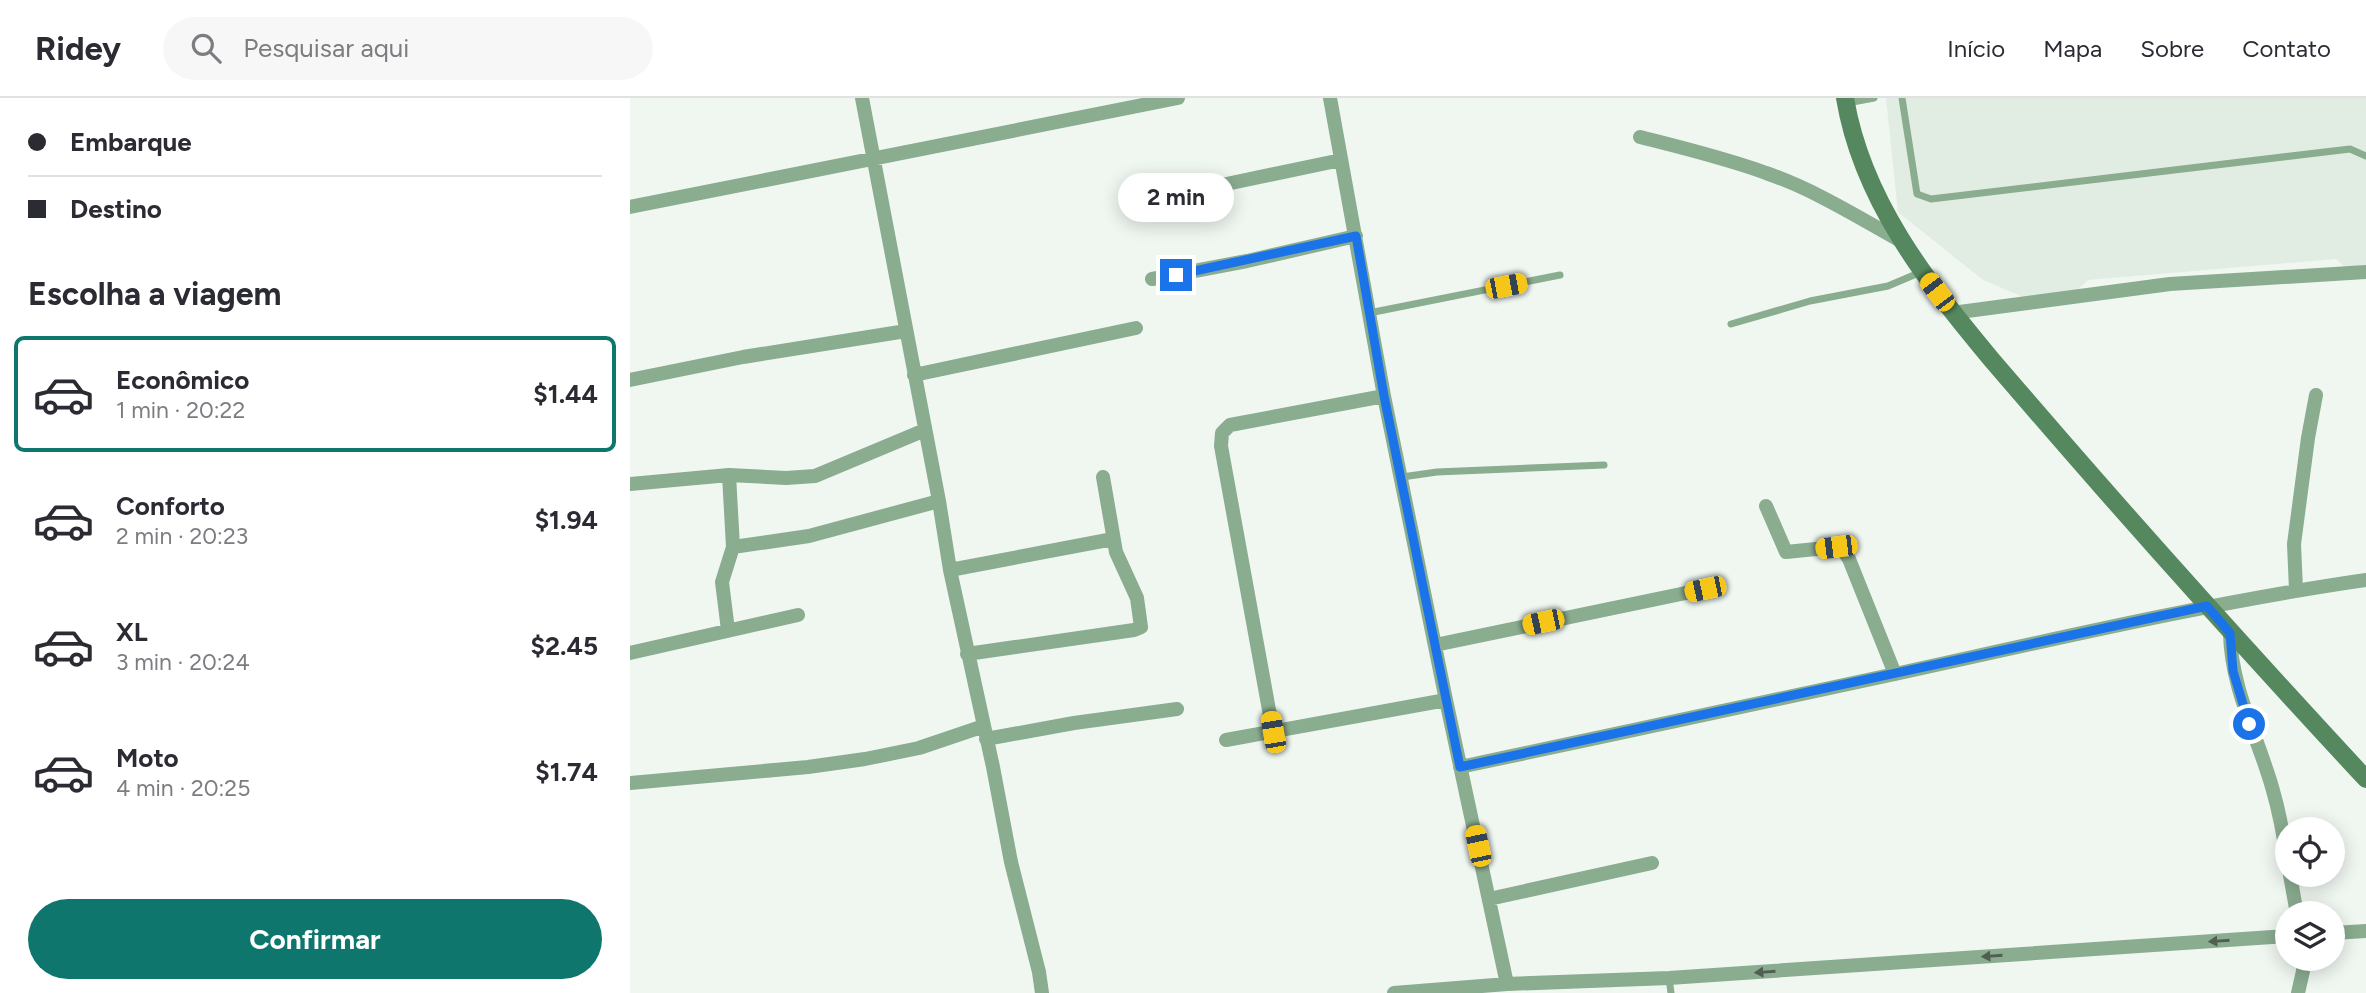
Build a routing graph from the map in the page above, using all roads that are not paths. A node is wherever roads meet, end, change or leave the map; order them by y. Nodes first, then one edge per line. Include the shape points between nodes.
1 (862, 98) edge
2 (1178, 98) edge
3 (1329, 98) edge
4 (1874, 98) edge
5 (1902, 98) edge
6 (1153, 100) edge
7 (1846, 100) edge
8 (1640, 138) dead end
9 (2366, 156) edge
10 (873, 160) junction
11 (1341, 160) junction
12 (1160, 201) dead end
13 (630, 206) edge
14 (1356, 236) junction
15 (1901, 241) junction
16 (1921, 271) junction
17 (2366, 272) edge
18 (1560, 275) dead end
19 (1152, 279) dead end
20 (1369, 313) junction
21 (1952, 313) junction
22 (1731, 324) dead end
23 (1136, 328) dead end
24 (906, 331) junction
25 (915, 375) junction
26 (630, 380) edge
27 (2316, 395) dead end
28 (1384, 396) junction
29 (925, 430) junction
30 (1604, 465) dead end
31 (729, 475) junction
32 (1103, 477) dead end
33 (1402, 477) junction
34 (630, 484) edge
35 (939, 501) junction
36 (1766, 506) dead end
37 (1113, 539) junction
38 (733, 547) junction
39 (950, 570) junction
40 (2366, 579) edge
41 (1705, 589) dead end
42 (2295, 590) junction
43 (2207, 606) junction
44 (798, 615) dead end
45 (728, 631) junction
46 (2230, 633) junction
47 (1436, 645) junction
48 (630, 653) edge
49 (967, 654) junction
50 (1895, 674) junction
51 (1446, 700) junction
52 (1177, 709) dead end
53 (985, 732) junction
54 (1273, 732) junction
55 (1226, 740) dead end
56 (1460, 767) junction
57 (2366, 779) edge
58 (630, 783) edge
59 (2278, 817) edge
60 (1652, 863) dead end
61 (1489, 899) junction
62 (2366, 931) edge
63 (2345, 932) edge
64 (2275, 937) edge
65 (2303, 971) edge
66 (1507, 984) junction
67 (1670, 986) edge
68 (1042, 993) edge
69 (1394, 993) edge
70 (2299, 993) edge

1 - 10 street
2 - 6 street
3 - 11 street
4 - 7 lane
5 - 9 lane via 1917,194 1931,199 2350,149
6 - 10 street
7 - 15 street via 1869,180
8 - 15 street via 1768,173
10 - 13 street
10 - 24 street
11 - 12 street
11 - 14 street
14 - 19 street
14 - 20 street
15 - 16 street
16 - 21 street
16 - 22 lane via 1888,286 1811,301
17 - 21 street via 2171,284
18 - 20 lane
20 - 28 street
21 - 43 street
23 - 25 street
24 - 25 street
24 - 26 street
25 - 29 street
27 - 42 street via 2294,544
28 - 33 street
28 - 54 street via 1230,425 1222,433
29 - 31 street via 815,476
29 - 35 street
30 - 33 lane
31 - 34 street
31 - 38 street
32 - 37 street
33 - 47 street
35 - 38 street via 809,536
35 - 39 street
36 - 50 street via 1786,552 1843,550
37 - 39 street
37 - 49 street via 1137,598 1141,627
38 - 45 street via 722,582
39 - 49 street
40 - 42 street
41 - 47 street
42 - 43 street
43 - 46 street
43 - 50 street
44 - 45 street
45 - 48 street
46 - 57 street
46 - 59 street via 2237,686
47 - 51 street
49 - 53 street
50 - 56 street
51 - 54 street
51 - 56 street
52 - 53 street
53 - 58 street via 865,759
53 - 68 street
54 - 55 street
56 - 61 street
60 - 61 street
61 - 66 street
62 - 63 street
64 -> 67 street
65 - 70 street
66 - 67 street
66 - 69 street

